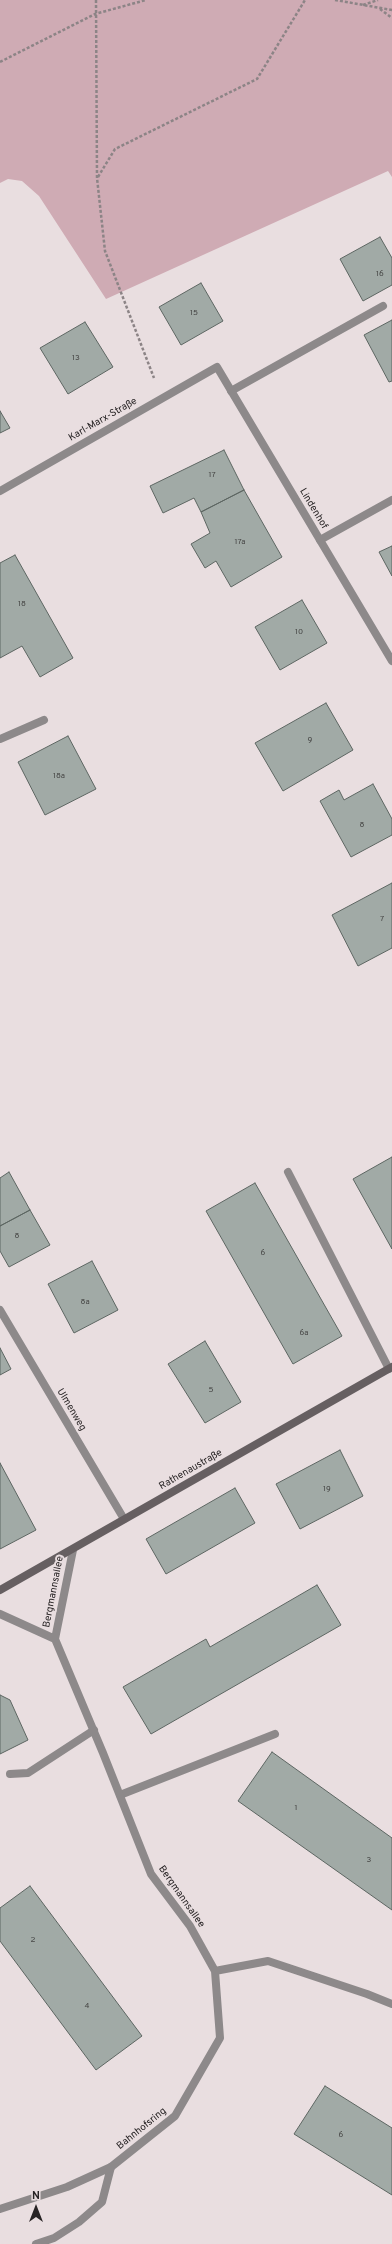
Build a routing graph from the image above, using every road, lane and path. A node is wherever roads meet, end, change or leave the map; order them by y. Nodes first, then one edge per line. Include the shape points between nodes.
1 (96, 0) edge
2 (146, 0) edge
3 (305, 0) edge
4 (335, 0) edge
5 (378, 0) edge
6 (361, 6) junction
7 (380, 8) junction
8 (392, 10) edge
9 (95, 14) junction
10 (392, 18) edge
11 (0, 62) edge
12 (97, 178) junction
13 (383, 306) dead end
14 (217, 367) joint
15 (231, 391) junction
16 (162, 398) junction
17 (0, 491) edge
18 (392, 500) edge
19 (320, 540) junction
20 (392, 662) edge
21 (44, 720) dead end
22 (0, 739) edge
23 (288, 1172) dead end
24 (0, 1310) edge
25 (390, 1368) edge
26 (124, 1519) junction
27 (73, 1550) junction
28 (0, 1590) edge
29 (0, 1614) edge
30 (55, 1638) junction
31 (94, 1730) junction
32 (275, 1734) dead end
33 (10, 1774) dead end
34 (120, 1795) junction
35 (215, 1971) junction
36 (392, 2004) edge
37 (111, 2167) junction
38 (0, 2209) edge
39 (36, 2244) edge

1 - 9 path
2 - 9 path
3 - 12 path via 257,78 115,149
4 - 6 path
5 - 6 path
6 - 7 path
7 - 8 path
7 - 10 path
9 - 11 path
9 - 12 path
12 - 16 path via 105,251
13 - 15 street
14 - 15 street, Lindenhof
14 - 16 street, Karl-Marx-Straße
15 - 19 street, Lindenhof
16 - 17 street, Karl-Marx-Straße
18 - 19 street
19 - 20 street, Lindenhof
21 - 22 street
23 - 25 street
24 - 26 street, Ulmenweg
25 - 26 main road, Rathenaustraße
26 - 27 main road, Rathenaustraße
27 - 28 main road, Rathenaustraße
27 - 30 street, Bergmannsallee
29 - 30 street, Bergmannsallee
30 - 31 street, Bergmannsallee
31 - 33 street via 28,1773
31 - 34 street, Bergmannsallee
32 - 34 street
34 - 35 street, Bergmannsallee via 151,1874 190,1926
35 - 36 street via 268,1961
35 - 37 street, Bahnhofsring via 220,2038 175,2116
37 - 38 street, Bahnhofsring via 67,2187
37 - 39 street via 102,2202 79,2222 54,2238

